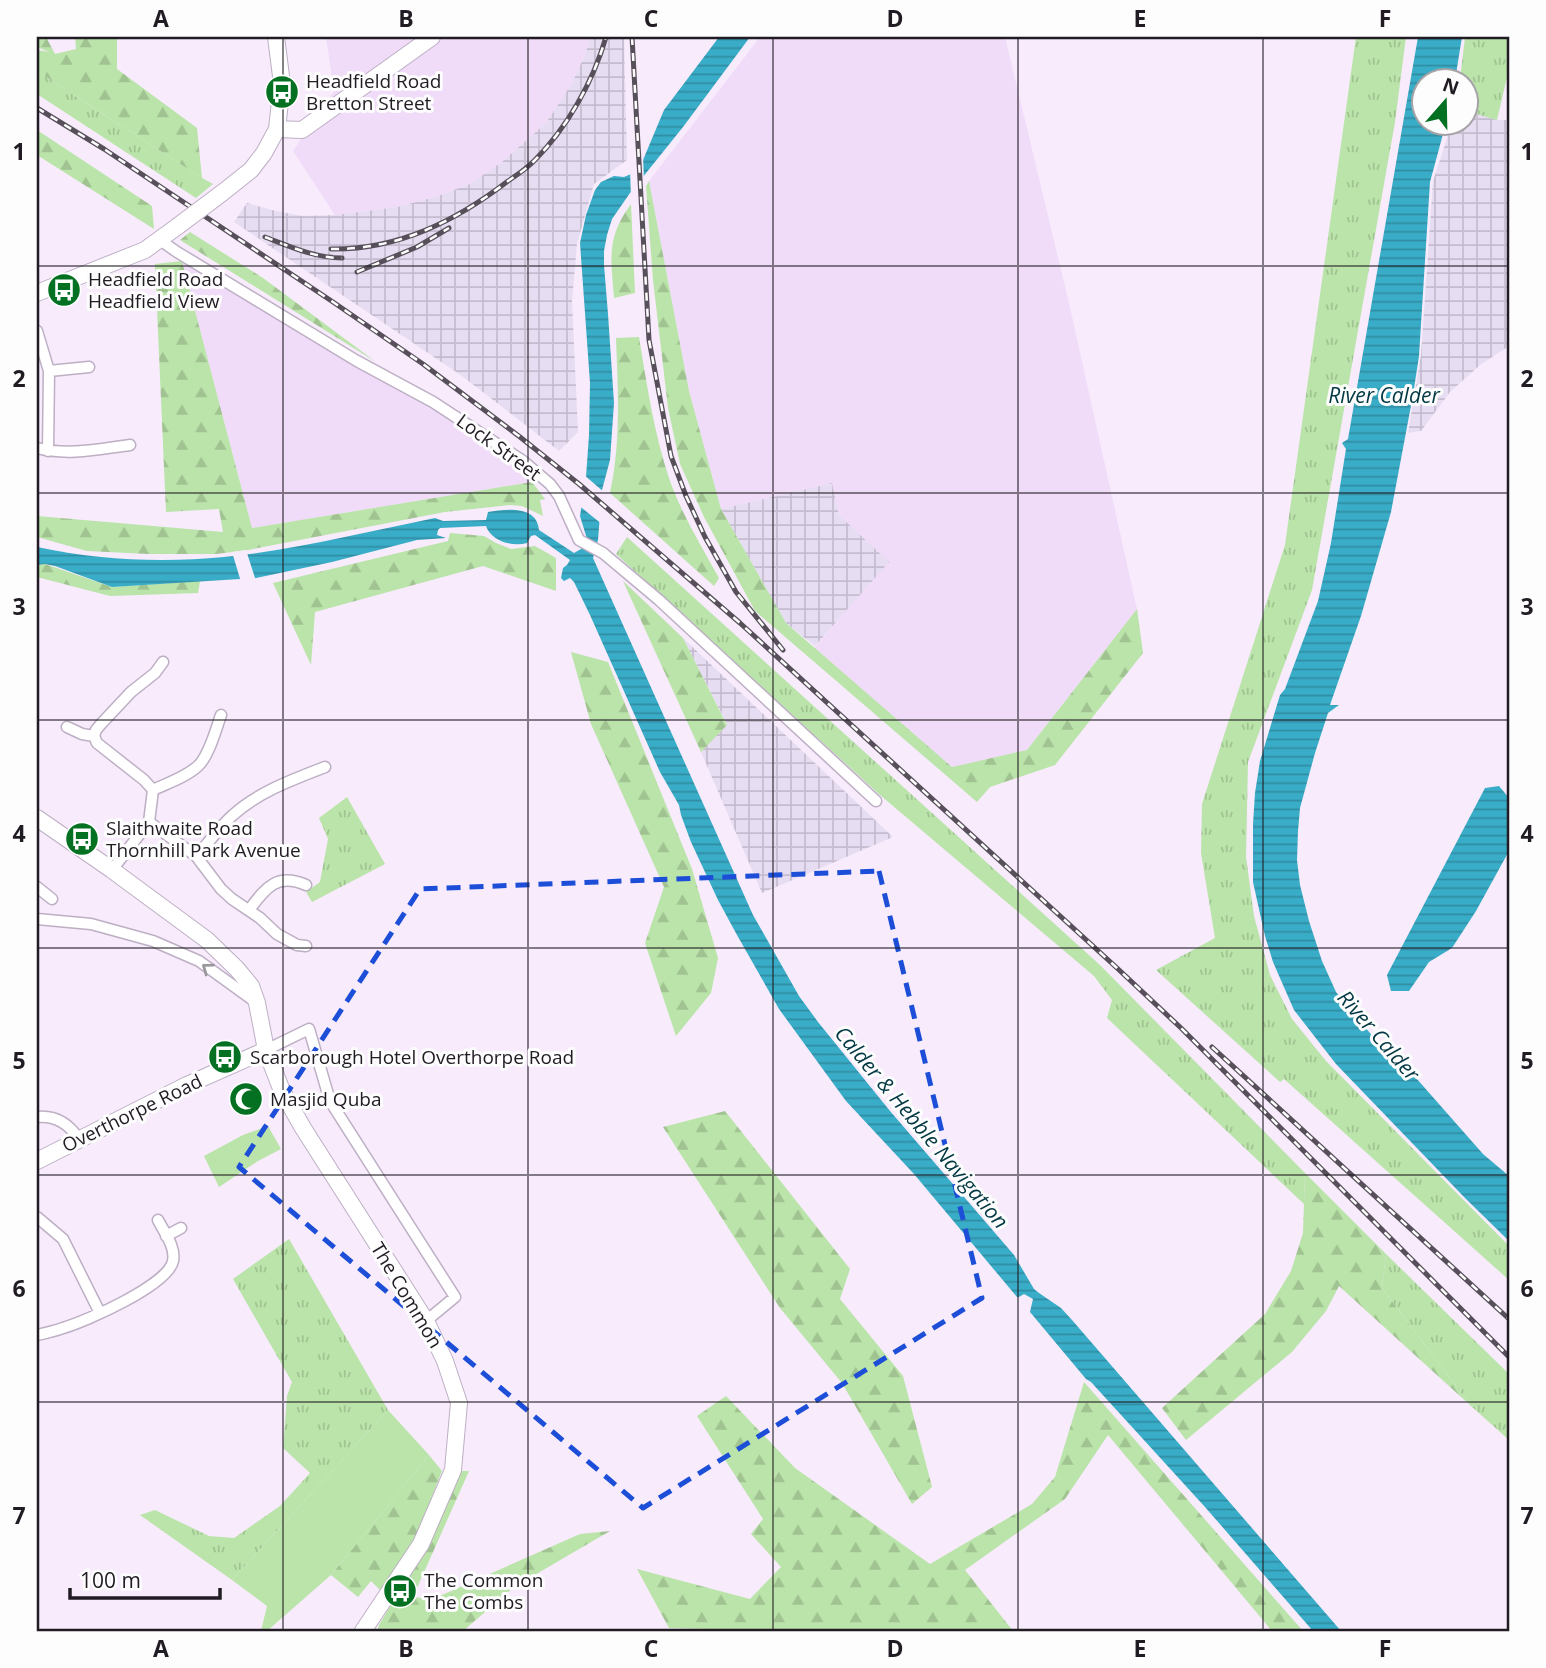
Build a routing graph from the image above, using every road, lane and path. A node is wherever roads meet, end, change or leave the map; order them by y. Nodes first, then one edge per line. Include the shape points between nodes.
1 (276, 37) edge
2 (432, 37) edge
3 (277, 129) junction
4 (160, 240) junction
5 (37, 293) edge
6 (37, 331) edge
7 (89, 367) dead end
8 (49, 371) junction
9 (130, 445) dead end
10 (42, 449) edge
11 (163, 662) dead end
12 (221, 715) dead end
13 (67, 727) dead end
14 (94, 736) junction
15 (325, 767) dead end
16 (153, 790) junction
17 (876, 801) dead end
18 (37, 818) edge
19 (149, 822) junction
20 (196, 856) junction
21 (112, 870) junction
22 (306, 885) dead end
23 (37, 887) edge
24 (52, 899) dead end
25 (249, 910) junction
26 (37, 919) edge
27 (306, 946) dead end
28 (257, 1003) junction
29 (266, 1050) junction
30 (37, 1117) edge
31 (79, 1139) junction
32 (37, 1161) edge
33 (37, 1217) edge
34 (158, 1220) dead end
35 (181, 1228) dead end
36 (166, 1236) junction
37 (100, 1313) junction
38 (426, 1321) junction
39 (37, 1335) edge
40 (363, 1631) edge

1 - 3 main road via 282,84
2 - 3 main road via 302,130
3 - 4 main road, bridge via 251,170
4 - 5 main road
4 - 17 street, Lock Street via 433,402 523,461 559,496 579,540 659,600
6 - 8 street
7 - 8 street
8 - 10 street
9 - 10 street via 81,452
11 - 14 street
12 - 16 street via 201,762
13 - 14 street
14 - 16 street
15 - 20 street via 254,799 234,813
16 - 19 street
18 - 21 main road, The Common
19 - 20 street
19 - 21 street
20 - 25 street via 221,889
21 - 28 main road, The Common via 207,940 251,986
22 - 25 street via 275,883
23 - 24 street
25 - 27 street via 277,934
28 -> 26 street via 199,961 153,941 91,924
28 - 29 main road, The Common
29 - 31 main road, Overthorpe Road
29 - 38 main road, The Common via 303,1128
29 - 38 street via 309,1029 330,1101 454,1297
30 - 31 street via 68,1125
31 - 32 main road, Overthorpe Road
33 - 37 street via 63,1239
34 - 36 street
35 - 36 street
36 - 37 street via 173,1249 170,1269
37 - 39 street
38 - 40 main road, The Common via 458,1403 453,1470 421,1544

